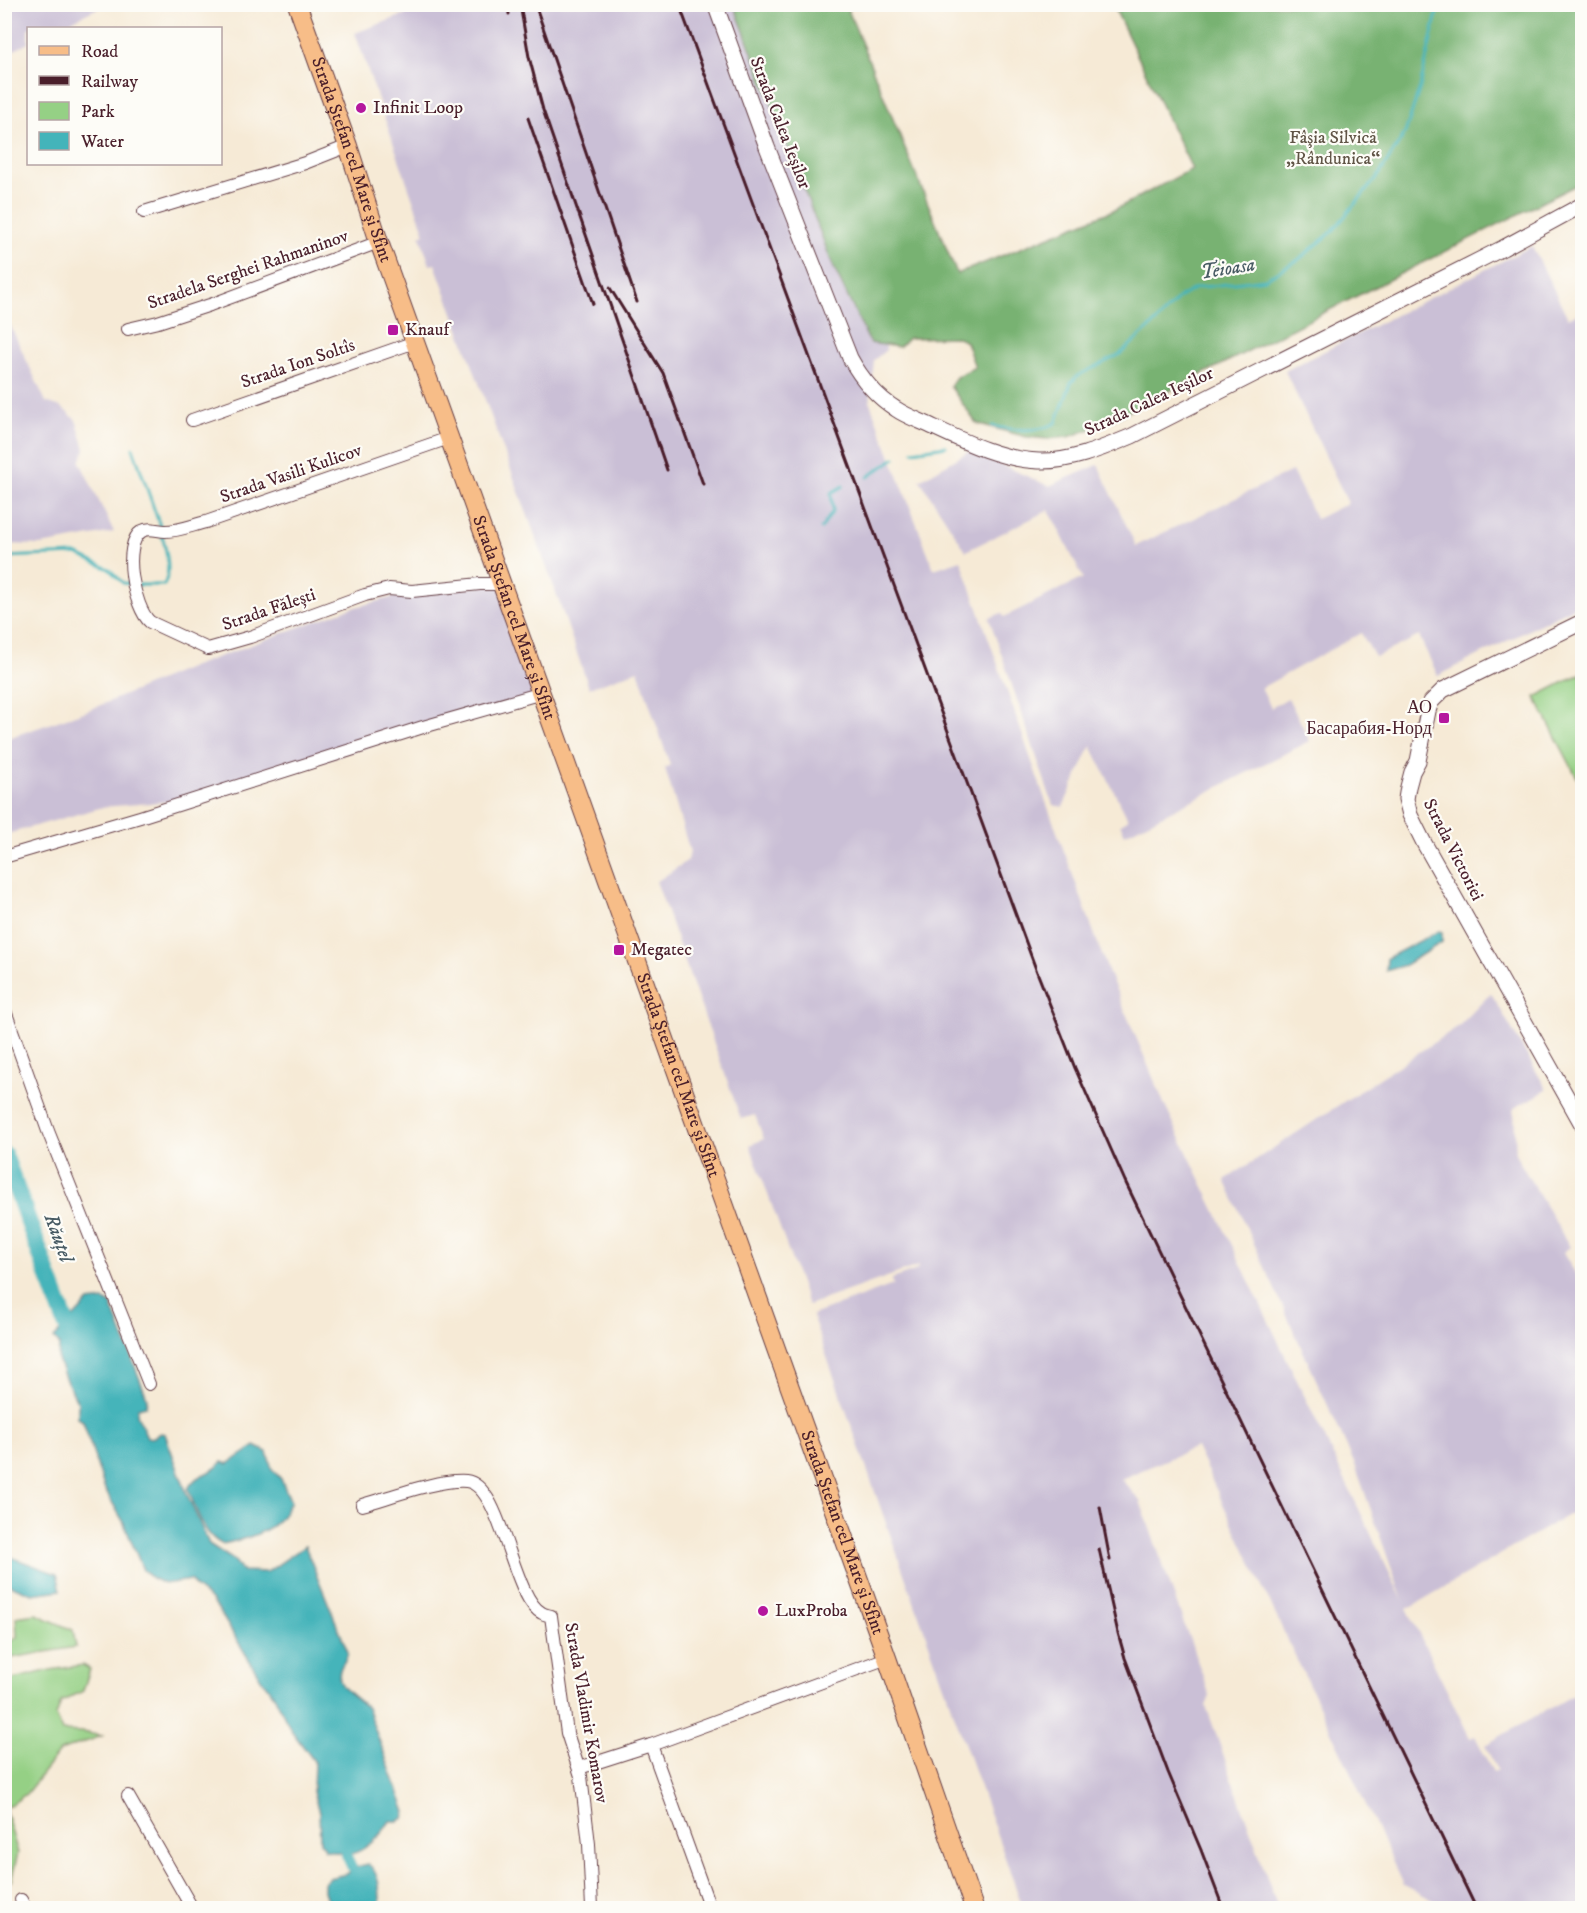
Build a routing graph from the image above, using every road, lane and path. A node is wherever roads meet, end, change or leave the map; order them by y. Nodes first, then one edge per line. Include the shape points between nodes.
1 (297, 4) edge
2 (715, 4) edge
3 (348, 147) junction
4 (1582, 206) edge
5 (144, 212) dead end
6 (378, 242) junction
7 (128, 329) dead end
8 (415, 342) junction
9 (192, 420) dead end
10 (449, 438) junction
11 (142, 531) joint
12 (501, 584) junction
13 (1582, 622) edge
14 (542, 693) junction
15 (4, 856) edge
16 (4, 1008) edge
17 (1582, 1124) edge
18 (149, 1384) dead end
19 (362, 1505) dead end
20 (887, 1658) junction
21 (651, 1745) junction
22 (579, 1768) junction
23 (129, 1796) dead end
24 (191, 1906) edge
25 (176, 1908) edge
26 (592, 1908) edge
27 (710, 1908) edge
28 (974, 1908) edge

1 - 3 main road, Strada Ștefan cel Mare și Sfînt
2 - 4 street, Strada Calea Ieșilor via 767,147 857,371 896,409 1007,456 1038,461 1068,458 1132,436
3 - 5 street
3 - 6 main road, Strada Ștefan cel Mare și Sfînt
6 - 7 street, Stradela Serghei Rahmaninov via 210,305
6 - 8 main road, Strada Ștefan cel Mare și Sfînt
8 - 9 street, Strada Ion Soltîs
8 - 10 main road, Strada Ștefan cel Mare și Sfînt
10 - 11 street, Strada Vasili Kulicov via 206,522 167,531
10 - 12 main road, Strada Ștefan cel Mare și Sfînt
11 - 12 street, Strada Fălești via 133,543 131,562 145,616 208,649 389,589 412,591
12 - 14 main road, Strada Ștefan cel Mare și Sfînt
13 - 17 street, Strada Victoriei via 1443,690 1431,702 1406,799 1424,843
14 - 15 street
14 - 20 main road, Strada Ștefan cel Mare și Sfînt
16 - 18 street via 48,1131
19 - 22 street, Strada Vladimir Komarov via 440,1484 465,1481 481,1488 527,1596 542,1613 551,1616 567,1734
20 - 21 street
20 - 28 main road, Strada Ștefan cel Mare și Sfînt
21 - 22 street
21 - 27 street
22 - 26 street, Strada Vladimir Komarov via 590,1844
23 - 24 street
24 - 25 street

